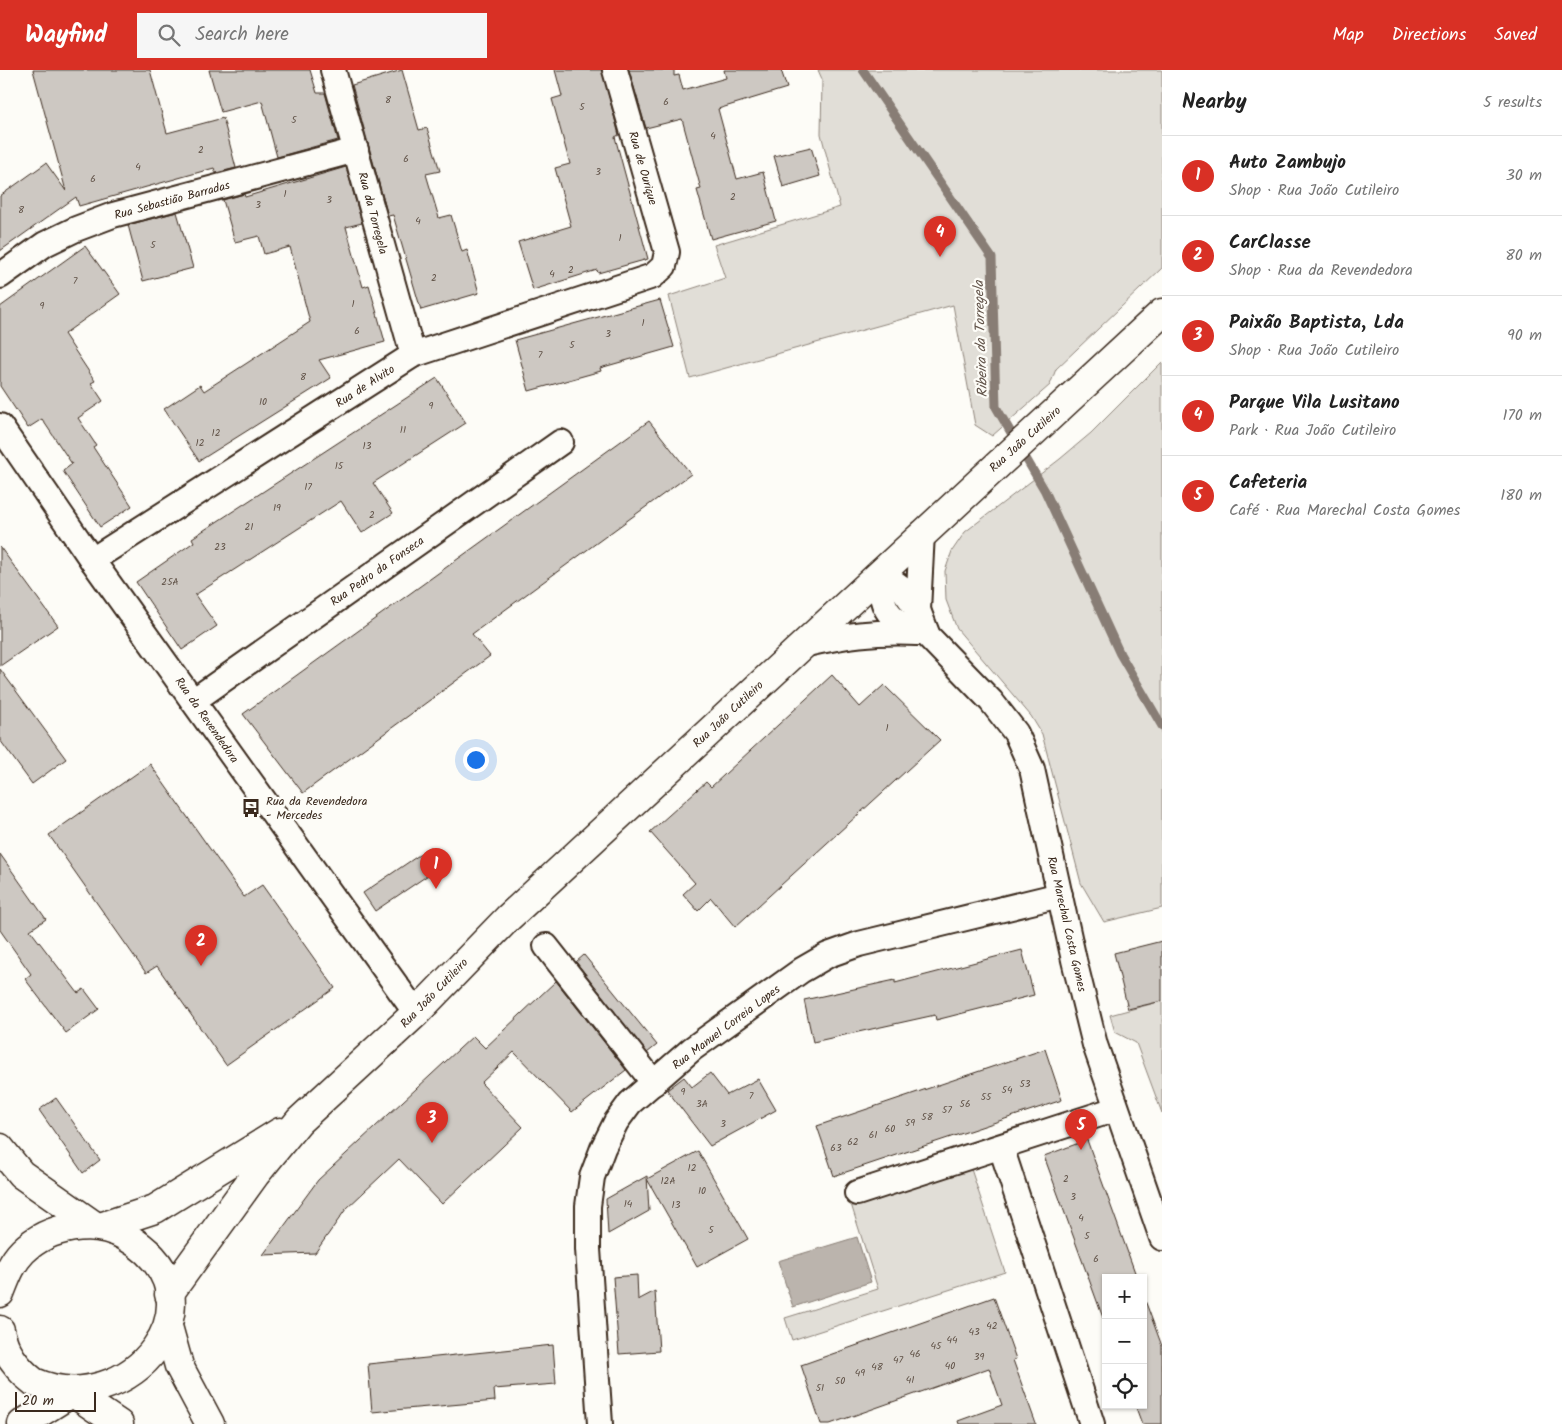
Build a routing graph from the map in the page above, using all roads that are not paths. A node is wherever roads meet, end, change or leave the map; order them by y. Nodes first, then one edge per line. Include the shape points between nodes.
1 (333, 70) edge
2 (615, 70) edge
3 (356, 150) junction
4 (664, 266) joint
5 (0, 276) edge
6 (1162, 313) edge
7 (412, 355) junction
8 (0, 426) edge
9 (561, 442) dead end
10 (922, 533) junction
11 (92, 560) junction
12 (880, 572) junction
13 (921, 626) junction
14 (802, 645) junction
15 (193, 701) junction
16 (1060, 895) junction
17 (546, 946) dead end
18 (416, 1013) junction
19 (654, 1082) junction
20 (1116, 1109) junction
21 (299, 1121) junction
22 (1001, 1147) junction
23 (0, 1148) edge
24 (857, 1193) dead end
25 (97, 1227) junction
26 (1162, 1238) edge
27 (0, 1293) edge
28 (169, 1294) junction
29 (169, 1330) junction
30 (0, 1336) edge
31 (73, 1398) junction
32 (22, 1424) edge
33 (119, 1424) edge
34 (210, 1424) edge
35 (600, 1424) edge
36 (1092, 1424) edge

1 - 3 street, Rua da Torregela
2 - 4 street, Rua de Ourique via 667,252
3 - 5 street, Rua Sebastião Barradas via 94,222 45,244
3 - 7 street, Rua da Torregela
4 - 7 street, Rua de Alvito via 653,276
6 - 10 main road, Rua João Cutileiro
7 - 11 street, Rua de Alvito
8 - 11 street, Rua da Revendedora
9 - 15 street, Rua Pedro da Fonseca
10 - 12 main road, Rua João Cutileiro
10 - 13 street
11 - 15 street, Rua da Revendedora
12 - 13 street, Rua Marechal Costa Gomes via 880,599 895,621
12 - 14 main road, Rua João Cutileiro
13 - 14 street via 845,634
13 - 16 street, Rua Marechal Costa Gomes via 991,701 1016,733 1032,769
14 - 18 main road, Rua João Cutileiro via 508,918
15 - 18 street, Rua da Revendedora
16 - 19 street, Rua Manuel Correia Lopes via 859,944 828,955 692,1049
16 - 20 street, Rua Marechal Costa Gomes via 1096,1045
17 - 19 street
18 - 21 main road, Rua João Cutileiro
19 - 35 street, Rua Manuel Correia Lopes via 630,1103 616,1122 592,1177 588,1249
20 - 22 street
20 - 26 street, Rua Marechal Costa Gomes
21 - 25 main road, Rua João Cutileiro via 156,1209
21 - 28 main road, Rua João Cutileiro via 249,1182
22 - 24 street
22 - 36 street
23 - 25 main road via 21,1174
25 - 27 main road via 69,1227 44,1236 23,1251 8,1272
25 - 28 main road via 124,1235 145,1250 160,1270
28 - 29 main road via 172,1312
29 - 31 main road via 161,1353 147,1372 128,1387 106,1396
29 - 34 main road via 179,1366
30 - 31 main road via 25,1376 44,1389
31 - 32 main road
31 - 33 main road

